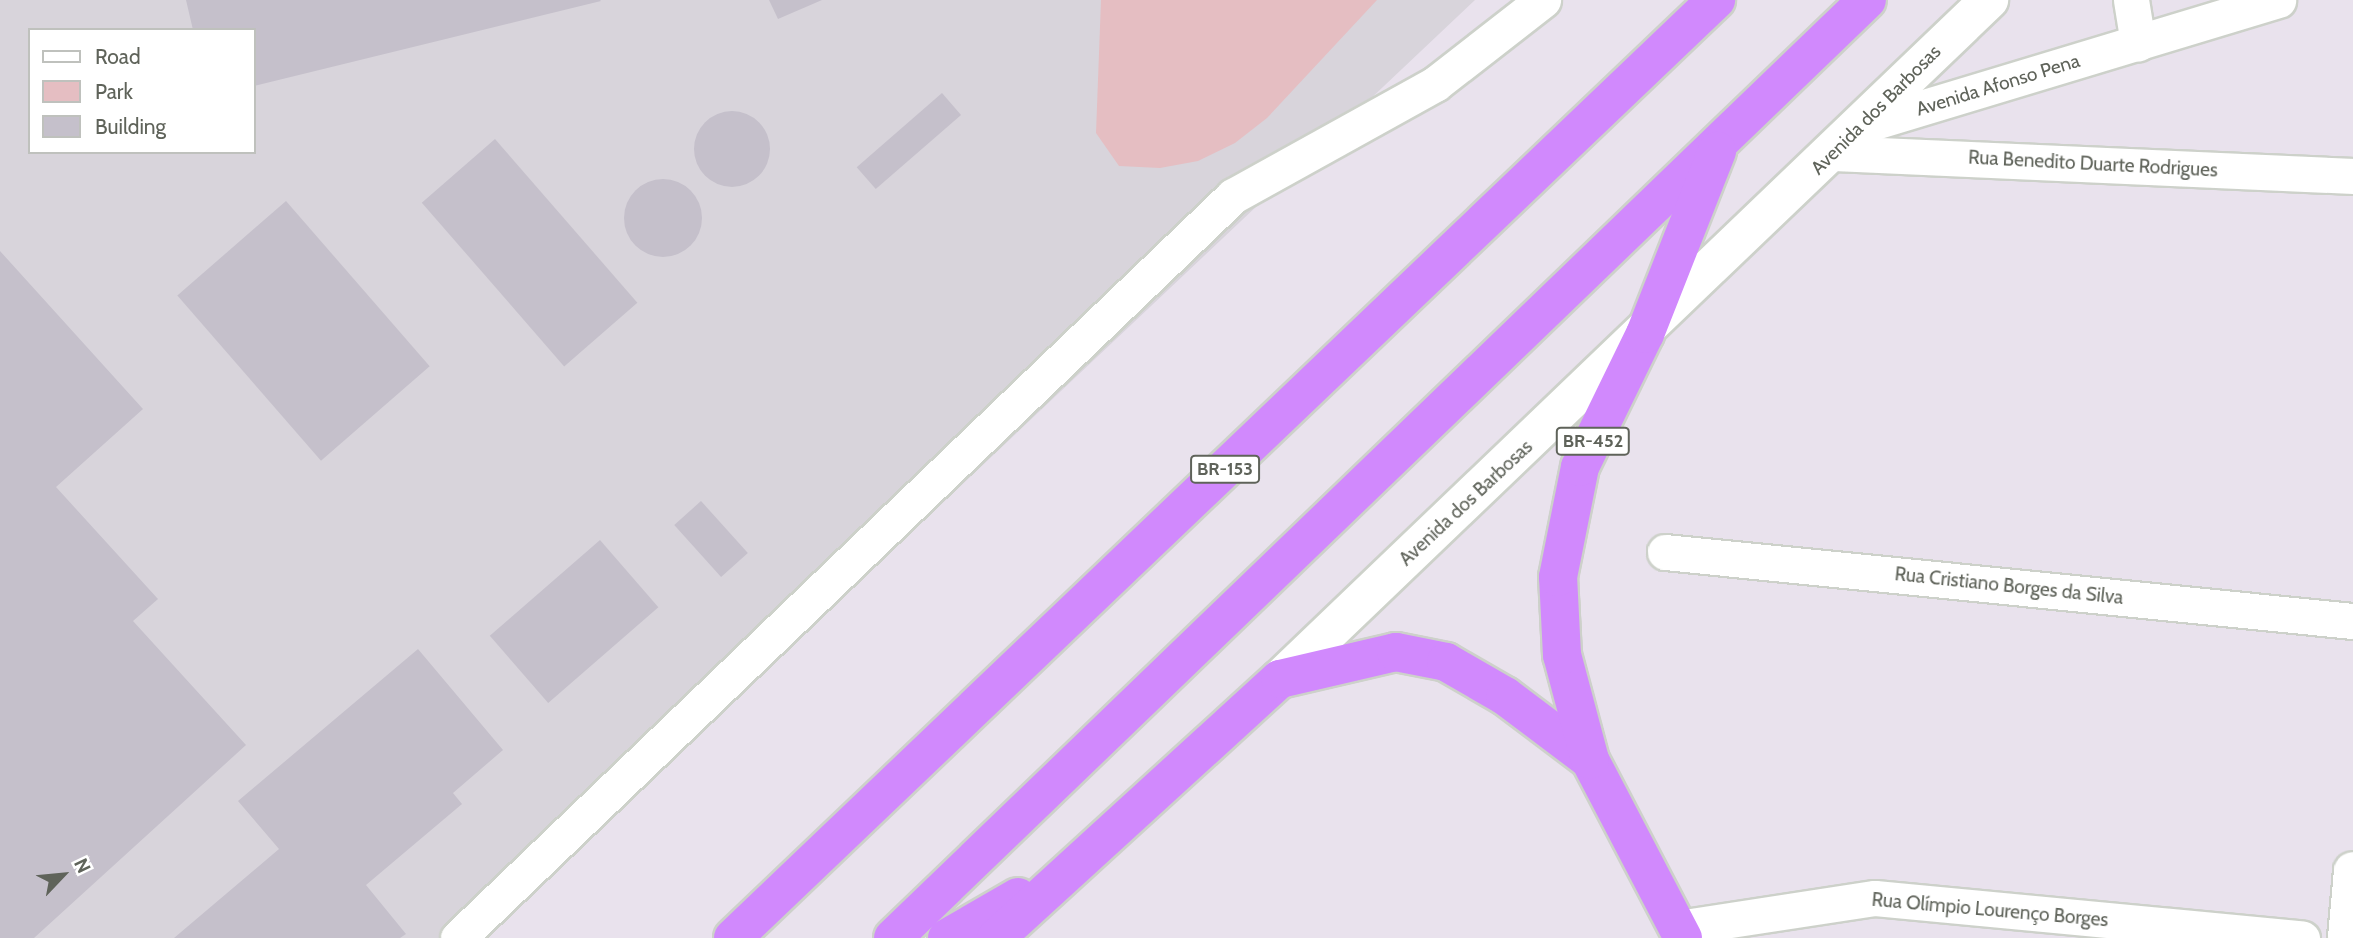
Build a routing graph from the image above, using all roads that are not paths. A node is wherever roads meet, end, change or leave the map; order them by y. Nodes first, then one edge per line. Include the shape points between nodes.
1 (1543, 0) edge
2 (1716, 0) edge
3 (1867, 0) edge
4 (1989, 0) edge
5 (2131, 0) edge
6 (2278, 0) edge
7 (2138, 43) junction
8 (1721, 139) junction
9 (1846, 140) junction
10 (2353, 176) edge
11 (1645, 334) junction
12 (1665, 552) dead end
13 (2353, 621) edge
14 (1280, 679) junction
15 (1590, 760) junction
16 (1081, 860) junction
17 (2353, 871) edge
18 (1783, 925) edge
19 (1681, 933) edge
20 (458, 938) edge
21 (733, 938) edge
22 (893, 938) edge
23 (947, 938) edge
24 (996, 938) edge
25 (2302, 938) edge
26 (2347, 938) edge

1 - 20 street via 1435,84 1233,196
2 - 21 highway, BR-153
3 - 8 highway
4 - 9 main road, Avenida dos Barbosas
5 - 7 street
6 - 7 street, Avenida Afonso Pena
7 - 9 street, Avenida Afonso Pena
8 - 11 highway, BR-452
8 - 22 highway
9 - 10 street, Rua Benedito Duarte Rodrigues
9 - 11 main road, Avenida dos Barbosas
11 - 14 main road, Avenida dos Barbosas
11 - 15 highway, BR-452 via 1580,467 1558,577 1562,655
12 - 13 street, Rua Cristiano Borges da Silva
14 - 15 highway, BR-452 via 1396,652 1446,662 1504,696
14 - 16 highway, Avenida dos Barbosas
15 - 19 highway, BR-452
16 - 23 highway
16 - 24 highway, Avenida dos Barbosas
17 - 26 main road
18 - 19 street, Rua Olímpio Lourenço Borges
18 - 25 street, Rua Olímpio Lourenço Borges via 1875,898

